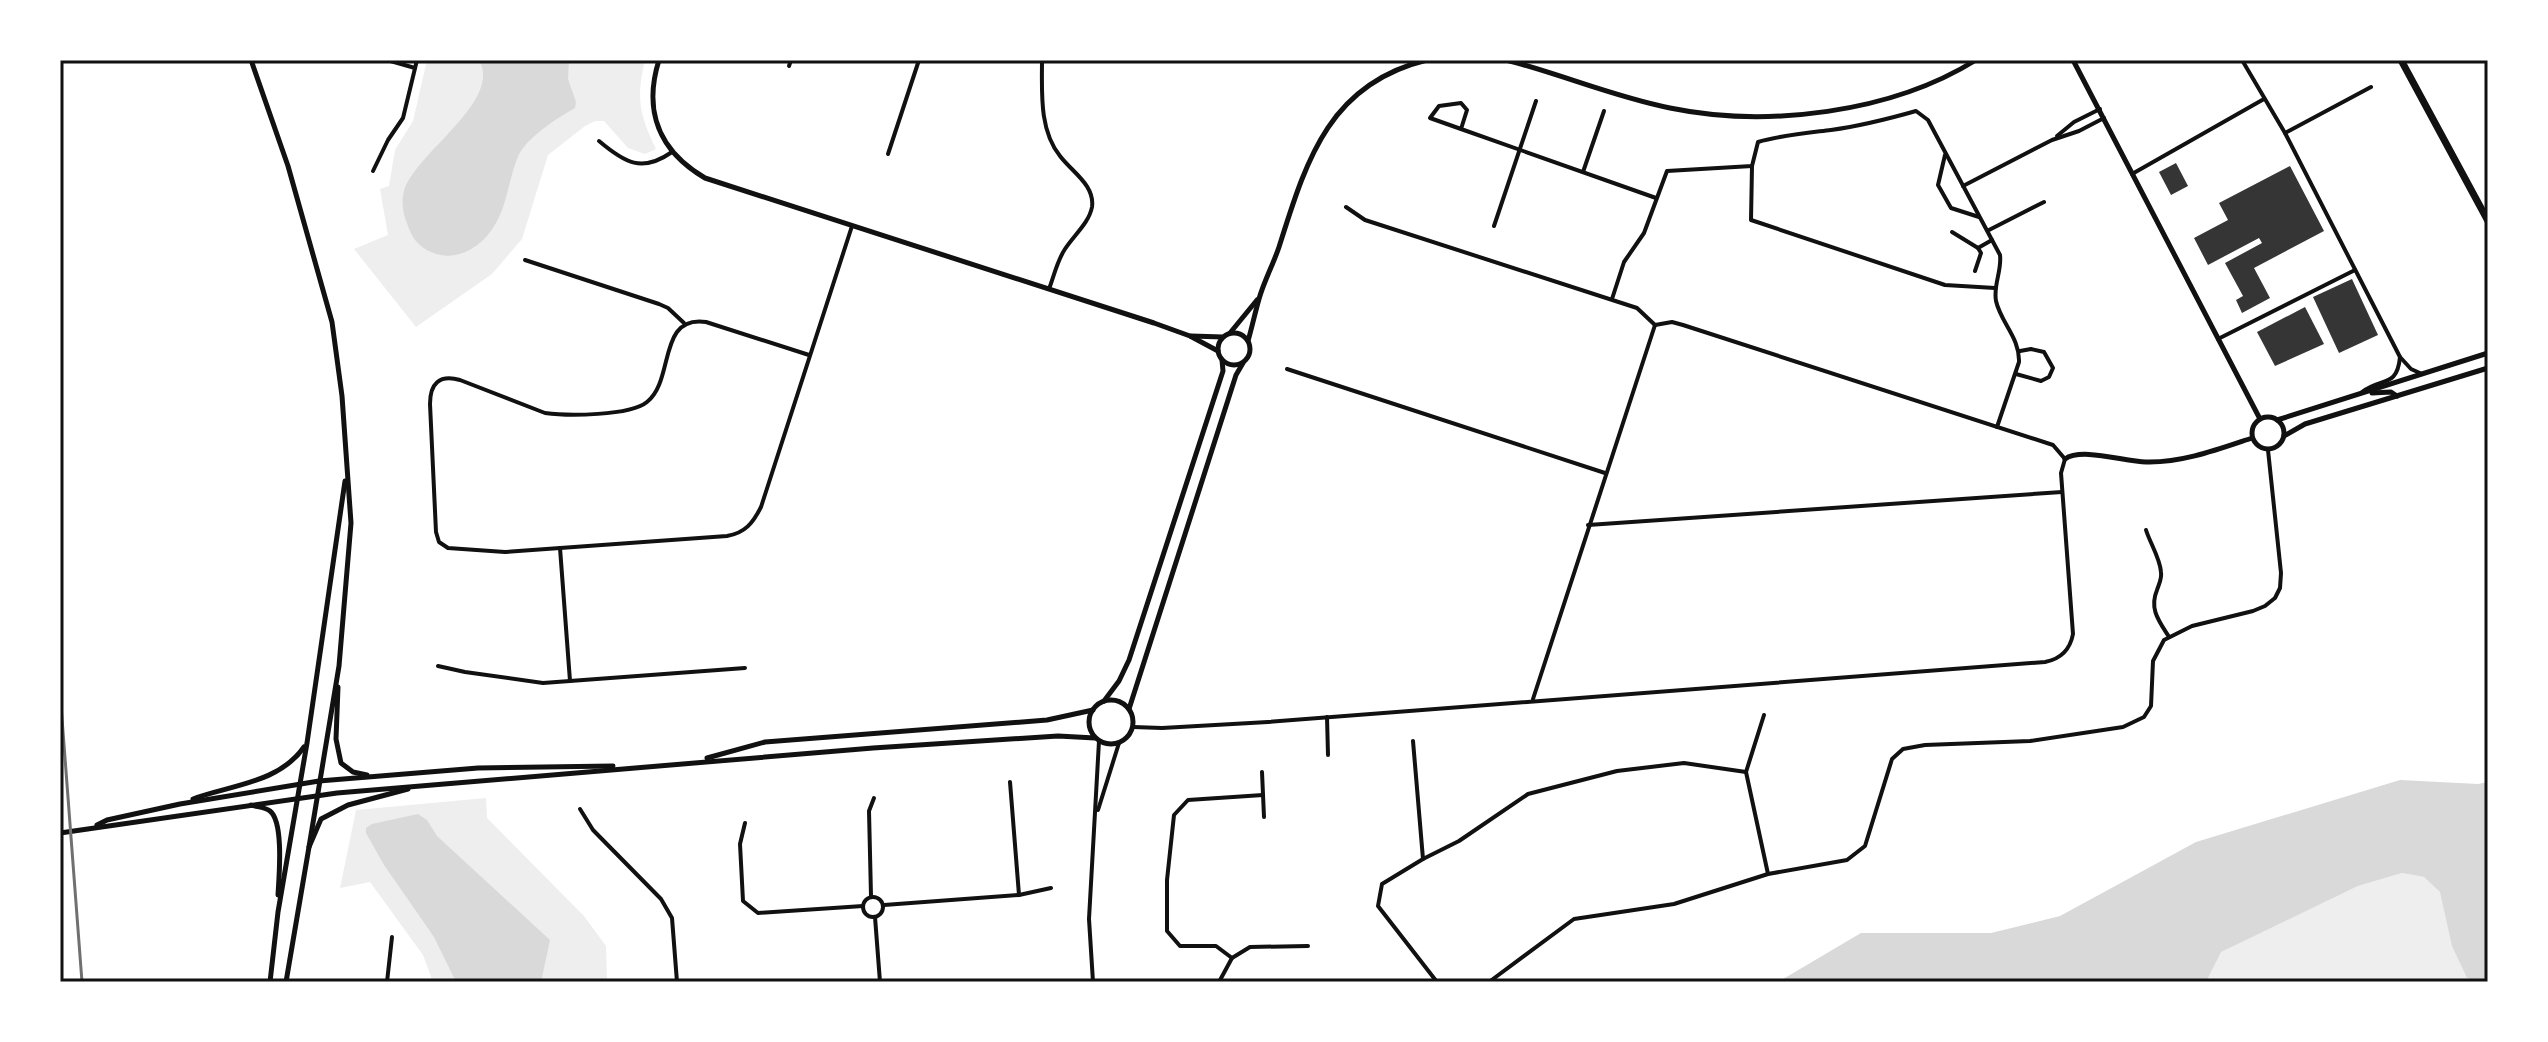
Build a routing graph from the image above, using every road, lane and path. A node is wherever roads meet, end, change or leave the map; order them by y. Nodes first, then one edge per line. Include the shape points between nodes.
1 (251, 60) edge
2 (387, 60) edge
3 (417, 60) edge
4 (659, 60) edge
5 (791, 60) edge
6 (919, 60) edge
7 (1042, 60) edge
8 (1427, 60) edge
9 (1506, 60) edge
10 (1976, 60) edge
11 (2073, 60) edge
12 (2242, 60) edge
13 (2401, 60) edge
14 (789, 66) dead end
15 (415, 68) junction
16 (2371, 87) dead end
17 (2264, 99) junction
18 (1536, 101) dead end
19 (2100, 109) junction
20 (1604, 111) dead end
21 (2104, 118) junction
22 (1461, 129) junction
23 (2285, 133) junction
24 (2052, 140) junction
25 (599, 141) dead end
26 (1520, 150) junction
27 (672, 152) junction
28 (1945, 152) junction
29 (888, 154) dead end
30 (1752, 166) junction
31 (373, 171) dead end
32 (1583, 172) junction
33 (2132, 174) junction
34 (1963, 186) junction
35 (1656, 198) junction
36 (2044, 202) dead end
37 (1346, 207) dead end
38 (1981, 218) junction
39 (2488, 221) edge
40 (852, 226) junction
41 (1494, 226) dead end
42 (1988, 230) junction
43 (1952, 232) dead end
44 (1992, 240) junction
45 (1978, 248) junction
46 (525, 260) dead end
47 (2355, 270) junction
48 (1975, 271) dead end
49 (1995, 288) junction
50 (1049, 289) junction
51 (1260, 296) junction
52 (1612, 299) junction
53 (684, 323) junction
54 (1655, 325) junction
55 (1229, 334) junction
56 (1190, 336) junction
57 (1223, 337) junction
58 (2218, 339) junction
59 (1248, 341) junction
60 (1218, 351) junction
61 (2020, 351) junction
62 (2488, 353) edge
63 (809, 355) junction
64 (2400, 357) junction
65 (1222, 360) junction
66 (1243, 363) junction
67 (2488, 368) edge
68 (1287, 369) dead end
69 (2015, 374) junction
70 (2422, 374) junction
71 (2362, 394) junction
72 (2397, 396) junction
73 (2260, 419) junction
74 (2277, 420) junction
75 (1997, 427) junction
76 (2284, 436) junction
77 (2252, 438) junction
78 (2268, 450) junction
79 (2065, 459) junction
80 (347, 466) junction
81 (1605, 473) junction
82 (2062, 492) junction
83 (1588, 525) junction
84 (2146, 530) dead end
85 (560, 548) junction
86 (2169, 637) junction
87 (339, 666) junction
88 (438, 666) dead end
89 (745, 668) dead end
90 (570, 681) junction
91 (1532, 700) junction
92 (1104, 701) junction
93 (1129, 709) junction
94 (1093, 710) junction
95 (1764, 715) dead end
96 (1327, 717) junction
97 (1133, 727) junction
98 (1097, 739) junction
99 (1413, 741) dead end
100 (307, 743) junction
101 (1119, 743) junction
102 (1328, 755) dead end
103 (695, 761) junction
104 (638, 766) junction
105 (1262, 772) dead end
106 (1746, 772) junction
107 (375, 776) junction
108 (319, 781) junction
109 (1010, 782) dead end
110 (299, 784) junction
111 (429, 785) junction
112 (317, 795) junction
113 (1263, 795) junction
114 (297, 798) junction
115 (874, 798) dead end
116 (180, 804) junction
117 (248, 805) junction
118 (580, 809) dead end
119 (1097, 814) junction
120 (1264, 817) dead end
121 (745, 823) dead end
122 (95, 827) junction
123 (60, 833) edge
124 (309, 847) junction
125 (1423, 859) junction
126 (1768, 874) junction
127 (1051, 888) dead end
128 (1019, 895) junction
129 (871, 896) junction
130 (884, 905) junction
131 (863, 906) junction
132 (278, 912) junction
133 (875, 917) junction
134 (392, 937) dead end
135 (1308, 946) dead end
136 (1232, 958) junction
137 (270, 982) edge
138 (286, 982) edge
139 (387, 982) edge
140 (677, 982) edge
141 (880, 982) edge
142 (1093, 982) edge
143 (1219, 982) edge
144 (1437, 982) edge
145 (1489, 982) edge

1 - 80 street via 288,166 332,322
2 - 15 street
3 - 15 street
4 - 27 street via 652,98 655,118
5 - 14 street
6 - 29 street
7 - 50 street via 1046,129 1059,155 1090,189 1093,203 1088,219 1060,257
8 - 51 street via 1382,76 1327,127 1308,160
9 - 10 street via 1670,108 1754,117 1884,99
11 - 19 street
12 - 17 street
13 - 39 main road
15 - 31 street via 403,118
16 - 23 street
17 - 23 street
17 - 33 street
18 - 26 street
19 - 21 street
19 - 24 street
20 - 32 street
21 - 24 street
21 - 33 street
22 - 22 street via 1451,126 1430,118 1439,106 1461,103 1467,110
22 - 26 street
23 - 47 street
24 - 34 street
25 - 27 street via 643,164
26 - 32 street
26 - 41 street
27 - 40 street via 705,178
28 - 30 street via 1928,120 1916,111 1758,142
28 - 34 street
28 - 38 street via 1938,185 1951,208
30 - 35 street via 1667,171
30 - 49 street via 1751,220 1945,285
32 - 35 street
33 - 58 street
34 - 38 street
35 - 52 street
36 - 42 street
37 - 52 street via 1365,220
38 - 42 street
40 - 50 street
40 - 63 street
42 - 44 street
43 - 45 street
44 - 45 street
44 - 49 street via 2001,259
45 - 48 street
46 - 53 street via 659,304
47 - 58 street
47 - 64 street
49 - 61 street via 1997,304
50 - 56 street
51 - 55 street
51 - 59 street
52 - 54 street via 1642,310
53 - 63 street via 706,322
53 - 85 street via 674,337 656,393 639,408 558,415 451,377 431,388 440,544 491,552
54 - 75 street via 1683,325
54 - 81 street
55 - 57 street
55 - 59 street
56 - 57 street
56 - 60 street
57 - 60 street
58 - 73 street
59 - 66 street via 1249,355
60 - 65 street
61 - 69 street
61 - 69 street via 2044,352 2053,368 2041,381
62 - 70 street
63 - 85 street via 761,507 745,530 727,536
64 - 70 street
64 - 71 street via 2394,378
65 - 66 street via 1234,366
65 - 92 street via 1223,371 1129,660
66 - 93 street
67 - 72 street
68 - 81 street
69 - 75 street
70 - 71 street
71 - 72 street
71 - 74 street
72 - 76 street via 2305,424
73 - 74 street
73 - 77 street via 2252,427
74 - 76 street
75 - 79 street via 2053,445
76 - 78 street
77 - 78 street
77 - 79 street via 2160,461 2075,454
78 - 86 street via 2281,573 2275,598 2253,611
79 - 82 street
80 - 87 street via 351,523
80 - 100 street
81 - 83 street
82 - 83 street
82 - 91 street via 2073,634 2061,656 2045,662
83 - 91 street
84 - 86 street via 2161,572 2153,608
85 - 90 street
86 - 126 street via 2153,661 2151,706 2144,717 2123,727 2030,741 1903,749 1892,759 1865,846 1847,860
87 - 107 street via 336,739 341,763 353,772
87 - 108 street
88 - 90 street via 531,682
89 - 90 street
91 - 96 street
92 - 93 street via 1118,701
92 - 94 street
93 - 97 street
94 - 98 street via 1089,724
94 - 103 street via 1047,720 765,742
95 - 106 street
96 - 97 street
96 - 102 street
97 - 101 street
98 - 101 street
98 - 103 street via 1058,736
98 - 119 street
99 - 125 street
100 - 110 street
100 - 116 street via 288,765 265,777
101 - 119 street
103 - 104 street
104 - 107 street via 549,765
104 - 111 street
105 - 113 street
106 - 125 street via 1684,763 1617,771 1528,794
106 - 126 street
107 - 108 street
108 - 110 street
108 - 112 street
109 - 128 street
110 - 114 street
110 - 116 street
111 - 112 street
111 - 124 street via 376,796 325,815
112 - 114 street
112 - 124 street
113 - 120 street
113 - 136 street via 1188,800 1174,815 1167,931 1180,946 1216,946
114 - 117 street
114 - 132 street
115 - 129 street via 869,811
116 - 122 street
117 - 122 street
117 - 132 street via 276,818
118 - 140 street via 593,830 669,911
119 - 142 street via 1089,919
121 - 131 street via 740,844 743,901 758,913
122 - 123 street
124 - 138 street
125 - 144 street via 1382,884 1378,906
126 - 145 street via 1674,904 1574,919
127 - 128 street
128 - 130 street
129 - 130 street
129 - 131 street
130 - 133 street
131 - 133 street
132 - 137 street
133 - 141 street
134 - 139 street
135 - 136 street via 1250,947
136 - 143 street

